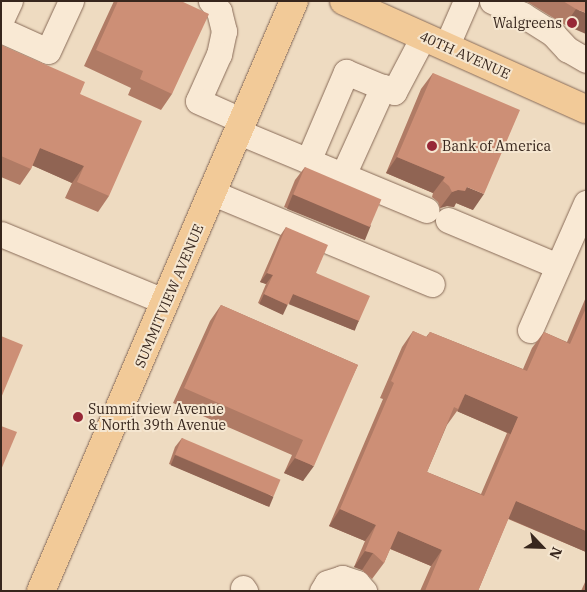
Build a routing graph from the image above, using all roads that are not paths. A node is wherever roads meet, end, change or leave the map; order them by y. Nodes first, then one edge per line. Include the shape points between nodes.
1 (10, 1) edge
2 (71, 1) edge
3 (211, 1) edge
4 (294, 1) edge
5 (344, 1) edge
6 (466, 1) edge
7 (492, 1) edge
8 (1, 20) edge
9 (1, 30) edge
10 (434, 42) junction
11 (586, 60) edge
12 (383, 87) junction
13 (586, 109) edge
14 (241, 126) junction
15 (308, 160) junction
16 (343, 176) junction
17 (213, 193) junction
18 (586, 203) edge
19 (1, 234) edge
20 (558, 266) junction
21 (432, 284) dead end
22 (166, 302) junction
23 (530, 330) dead end
24 (41, 591) edge
25 (322, 591) edge
26 (364, 591) edge

1 - 8 street
2 - 9 street via 48,51
3 - 14 street via 219,11 224,31 219,54 198,101
4 - 14 main road, SUMMITVIEW AVENUE
5 - 10 main road, 40TH AVENUE
6 - 10 street
7 - 11 street via 523,15
10 - 12 street via 394,92
10 - 13 main road, 40TH AVENUE
12 - 15 street via 346,72
12 - 16 street
14 - 15 street
14 - 17 main road, SUMMITVIEW AVENUE
15 - 16 street
16 - 20 street
17 - 21 street
17 - 22 main road, SUMMITVIEW AVENUE
18 - 20 street
19 - 22 street
20 - 23 street
22 - 24 main road, SUMMITVIEW AVENUE
25 - 26 street via 327,584 342,578 357,583

